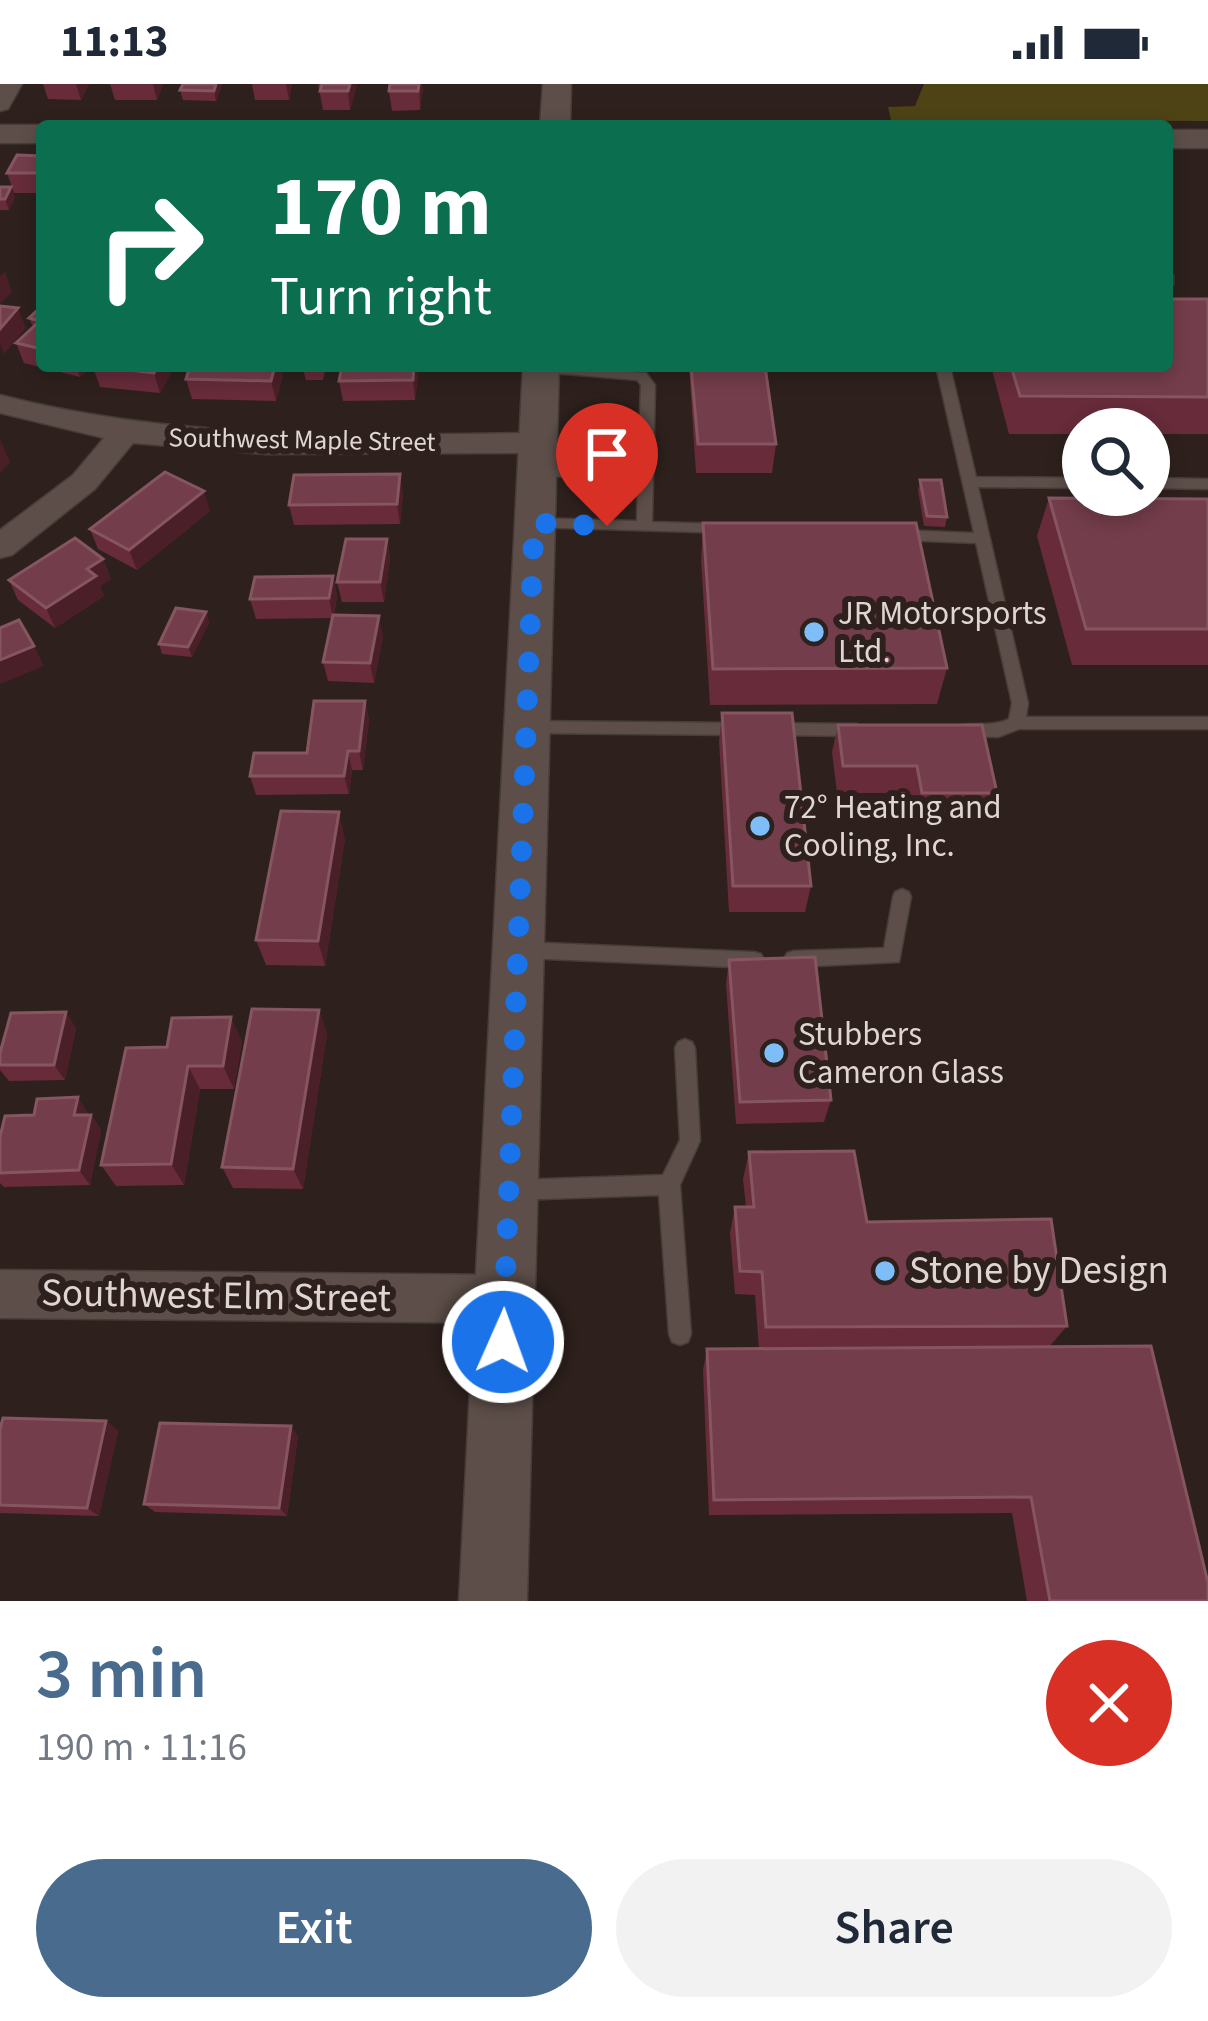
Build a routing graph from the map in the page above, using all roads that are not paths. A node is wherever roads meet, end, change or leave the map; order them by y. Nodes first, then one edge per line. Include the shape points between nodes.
1 (10, 84) edge
2 (556, 84) edge
3 (0, 104) edge
4 (555, 120) edge
5 (0, 134) edge
6 (36, 134) edge
7 (1173, 139) edge
8 (1208, 139) edge
9 (541, 372) edge
10 (597, 372) edge
11 (944, 372) edge
12 (0, 404) edge
13 (124, 434) junction
14 (536, 457) junction
15 (645, 473) junction
16 (970, 482) junction
17 (1062, 483) edge
18 (1170, 483) edge
19 (1208, 484) edge
20 (534, 523) junction
21 (644, 527) junction
22 (734, 530) edge
23 (870, 534) edge
24 (982, 538) junction
25 (0, 547) edge
26 (1208, 722) edge
27 (1017, 723) junction
28 (526, 727) junction
29 (880, 730) edge
30 (950, 730) edge
31 (902, 897) dead end
32 (518, 950) junction
33 (685, 1048) dead end
34 (669, 1185) junction
35 (509, 1190) junction
36 (0, 1294) edge
37 (505, 1299) junction
38 (680, 1334) dead end
39 (493, 1601) edge

1 - 3 street
2 - 4 street
5 - 6 street
7 - 8 street
9 - 14 street
10 - 15 lane via 641,376 648,385
11 - 16 lane
12 - 13 street, Southwest Maple Street
13 - 14 street, Southwest Maple Street
13 - 25 street via 83,482
14 - 15 lane
14 - 20 street
15 - 21 lane
16 - 17 lane
16 - 24 lane
18 - 19 lane
20 - 21 lane
20 - 28 street
21 - 22 lane
23 - 24 lane
24 - 27 lane via 1020,703
26 - 27 lane
27 - 30 lane
28 - 29 lane
28 - 32 street
31 - 32 lane via 892,956 742,960
32 - 35 street
33 - 34 lane via 690,1141
34 - 35 lane
34 - 38 lane
35 - 37 street
36 - 37 street, Southwest Elm Street
37 - 39 street

